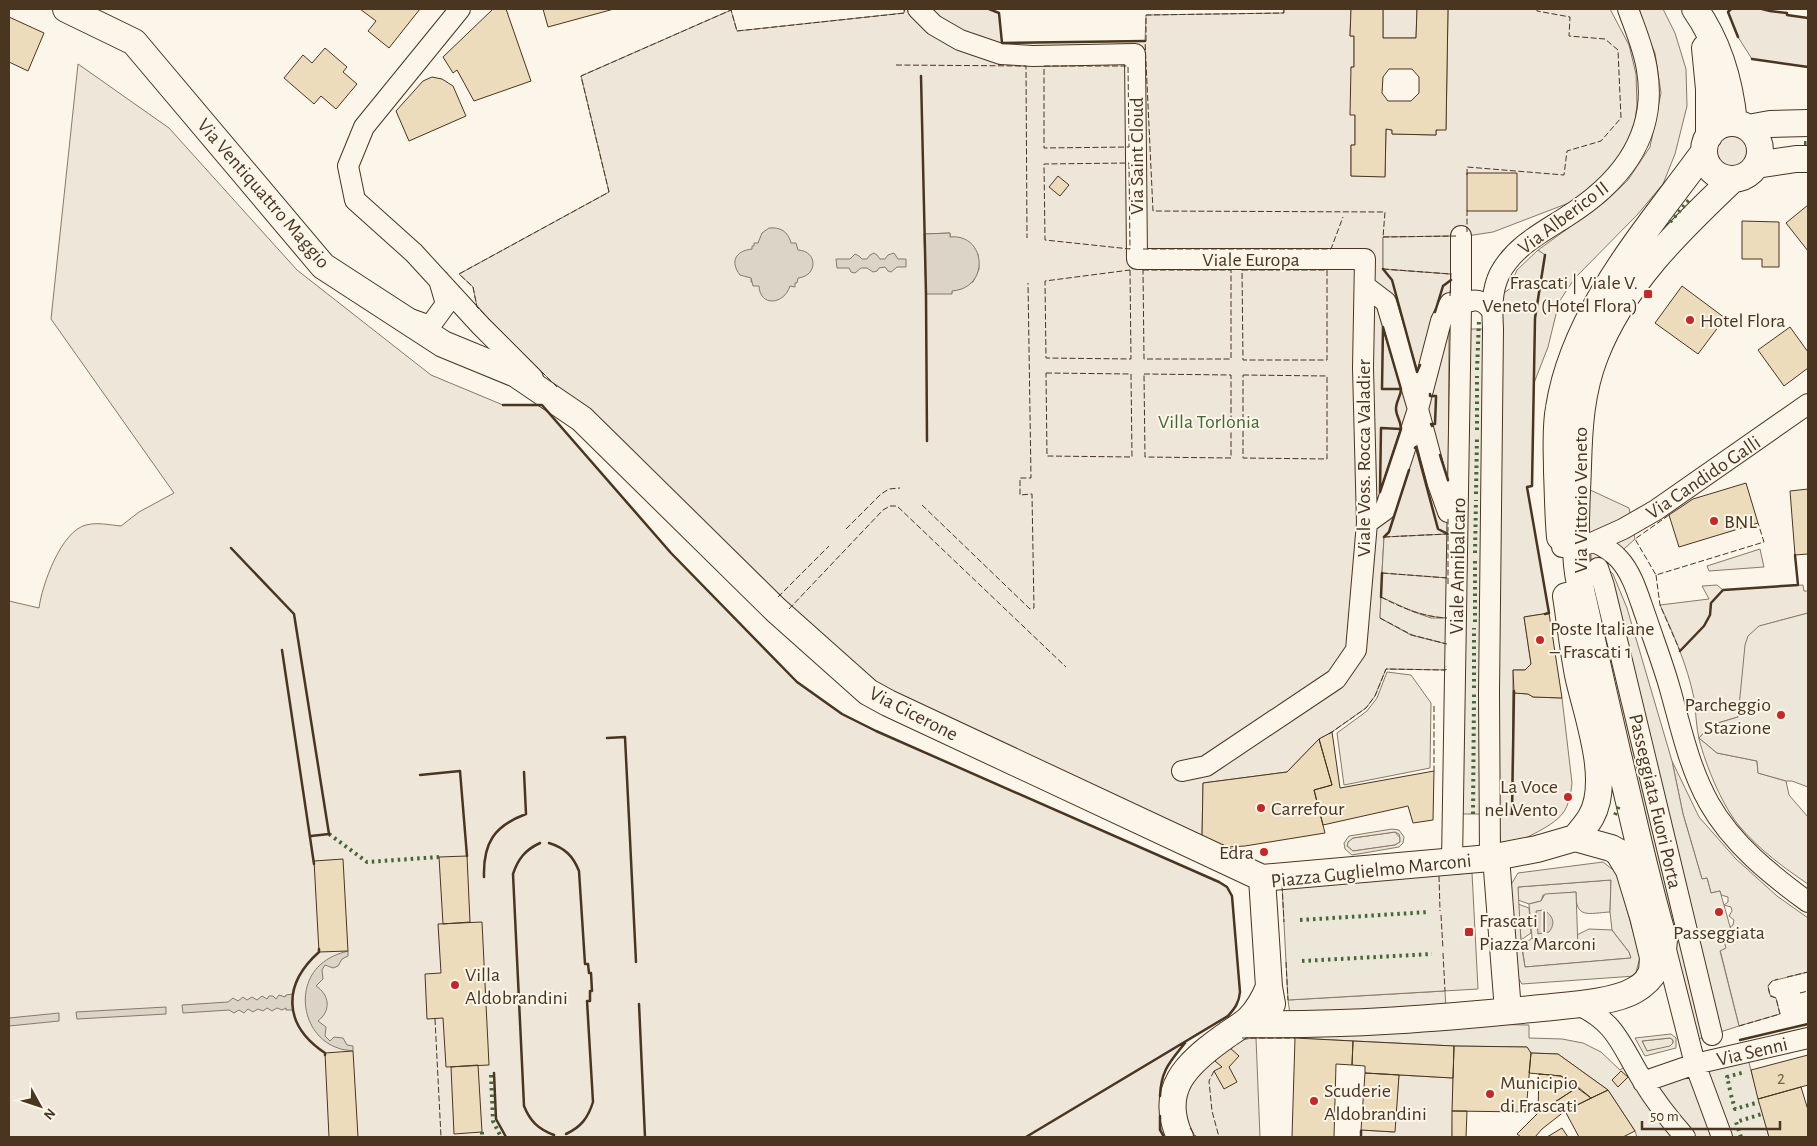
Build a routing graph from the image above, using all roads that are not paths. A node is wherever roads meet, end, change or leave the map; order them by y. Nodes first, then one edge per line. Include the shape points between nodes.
1 (66, 9) edge
2 (460, 9) edge
3 (918, 9) edge
4 (1628, 9) edge
5 (1697, 12) edge
6 (1808, 124) edge
7 (1741, 126) junction
8 (1707, 144) junction
9 (1808, 159) edge
10 (1756, 165) junction
11 (1733, 179) junction
12 (1461, 236) dead end
13 (1511, 258) joint
14 (1137, 259) joint
15 (1365, 259) joint
16 (438, 278) junction
17 (1365, 286) junction
18 (1456, 305) junction
19 (1492, 312) junction
20 (401, 317) junction
21 (555, 400) junction
22 (1808, 404) edge
23 (1418, 409) junction
24 (582, 419) joint
25 (1448, 512) dead end
26 (1367, 523) junction
27 (1577, 545) junction
28 (1598, 568) dead end
29 (1182, 771) dead end
30 (1575, 838) junction
31 (1611, 848) junction
32 (1493, 858) junction
33 (1452, 862) junction
34 (1644, 866) junction
35 (1262, 878) junction
36 (1808, 902) edge
37 (1664, 940) junction
38 (1643, 985) junction
39 (1269, 987) junction
40 (1576, 1004) junction
41 (1508, 1011) junction
42 (1244, 1024) junction
43 (1302, 1025) junction
44 (1712, 1035) dead end
45 (1808, 1038) edge
46 (1695, 1064) junction
47 (1643, 1082) junction
48 (1180, 1137) edge
49 (1685, 1137) edge
50 (1722, 1137) edge

1 - 20 main road, Via Ventiquattro Maggio via 134,42 323,266
2 - 16 street via 364,127 348,166 355,200
3 - 14 street, Via Saint Cloud via 934,25 960,40 1002,54 1135,54
4 - 13 street, Via Alberico II via 1643,52 1649,86 1645,123 1637,146 1600,192 1530,239
5 - 7 main road via 1711,32 1720,55
5 - 8 main road via 1709,84
6 - 7 main road
7 - 8 main road via 1724,124 1716,128
7 - 10 main road via 1754,133 1759,144
8 - 11 main road via 1706,160 1713,172
8 - 27 main road, Via Vittorio Veneto via 1616,275 1586,325 1570,362 1557,422
9 - 10 main road
10 - 11 main road via 1746,175
11 - 27 main road, Via Vittorio Veneto via 1692,217 1643,272 1616,312 1595,355 1585,385 1579,424
12 - 18 street, Viale Annibalcaro
13 - 19 street, Viale Annibalcaro via 1496,282
14 - 15 street, Viale Europa
15 - 17 street, Viale Voss. Rocca Valadier
16 - 20 street via 446,304 430,326
16 - 21 street
17 - 23 street via 1386,302
17 - 26 street, Viale Voss. Rocca Valadier via 1363,368
18 - 19 street via 1478,300
18 - 23 street via 1441,321
18 - 33 street, Viale Annibalcaro
19 - 32 street, Viale Annibalcaro via 1488,721
20 - 21 main road, Via Ventiquattro Maggio via 443,344 516,374
21 - 24 main road, Via Ventiquattro Maggio
22 - 27 street, Via Candido Galli via 1656,510 1623,529
23 - 25 street
23 - 26 street via 1385,510
24 - 35 main road, Via Cicerone via 776,610 868,692
26 - 29 street, Viale Voss. Rocca Valadier via 1356,650 1336,679 1206,766
27 - 30 main road, Via Vittorio Veneto via 1573,648 1593,732 1599,785 1592,816
27 - 34 main road, Via Vittorio Veneto via 1580,583
27 - 36 street via 1612,552 1633,583 1665,672 1691,764 1710,805 1754,858
28 - 44 street, Passeggiata Fuori Porta
30 - 31 main road
30 - 32 main road, Piazza Guglielmo Marconi
31 - 34 main road
31 - 38 street via 1631,884 1650,958
32 - 33 main road, Piazza Guglielmo Marconi
32 - 41 main road, Piazza Guglielmo Marconi
33 - 35 main road, Piazza Guglielmo Marconi
34 - 37 main road
35 - 39 main road, Piazza Guglielmo Marconi
37 - 38 main road via 1656,970
37 - 46 street
38 - 40 main road via 1618,997
39 - 42 main road via 1259,1007
39 - 43 main road, Piazza Guglielmo Marconi via 1276,1010
40 - 41 main road
40 - 47 street via 1611,1027
41 - 43 main road
42 - 43 main road
42 - 48 main road via 1210,1046 1176,1084 1172,1114
45 - 46 street, Via Senni
46 - 47 street, Via Senni
46 - 50 street
47 - 49 street

